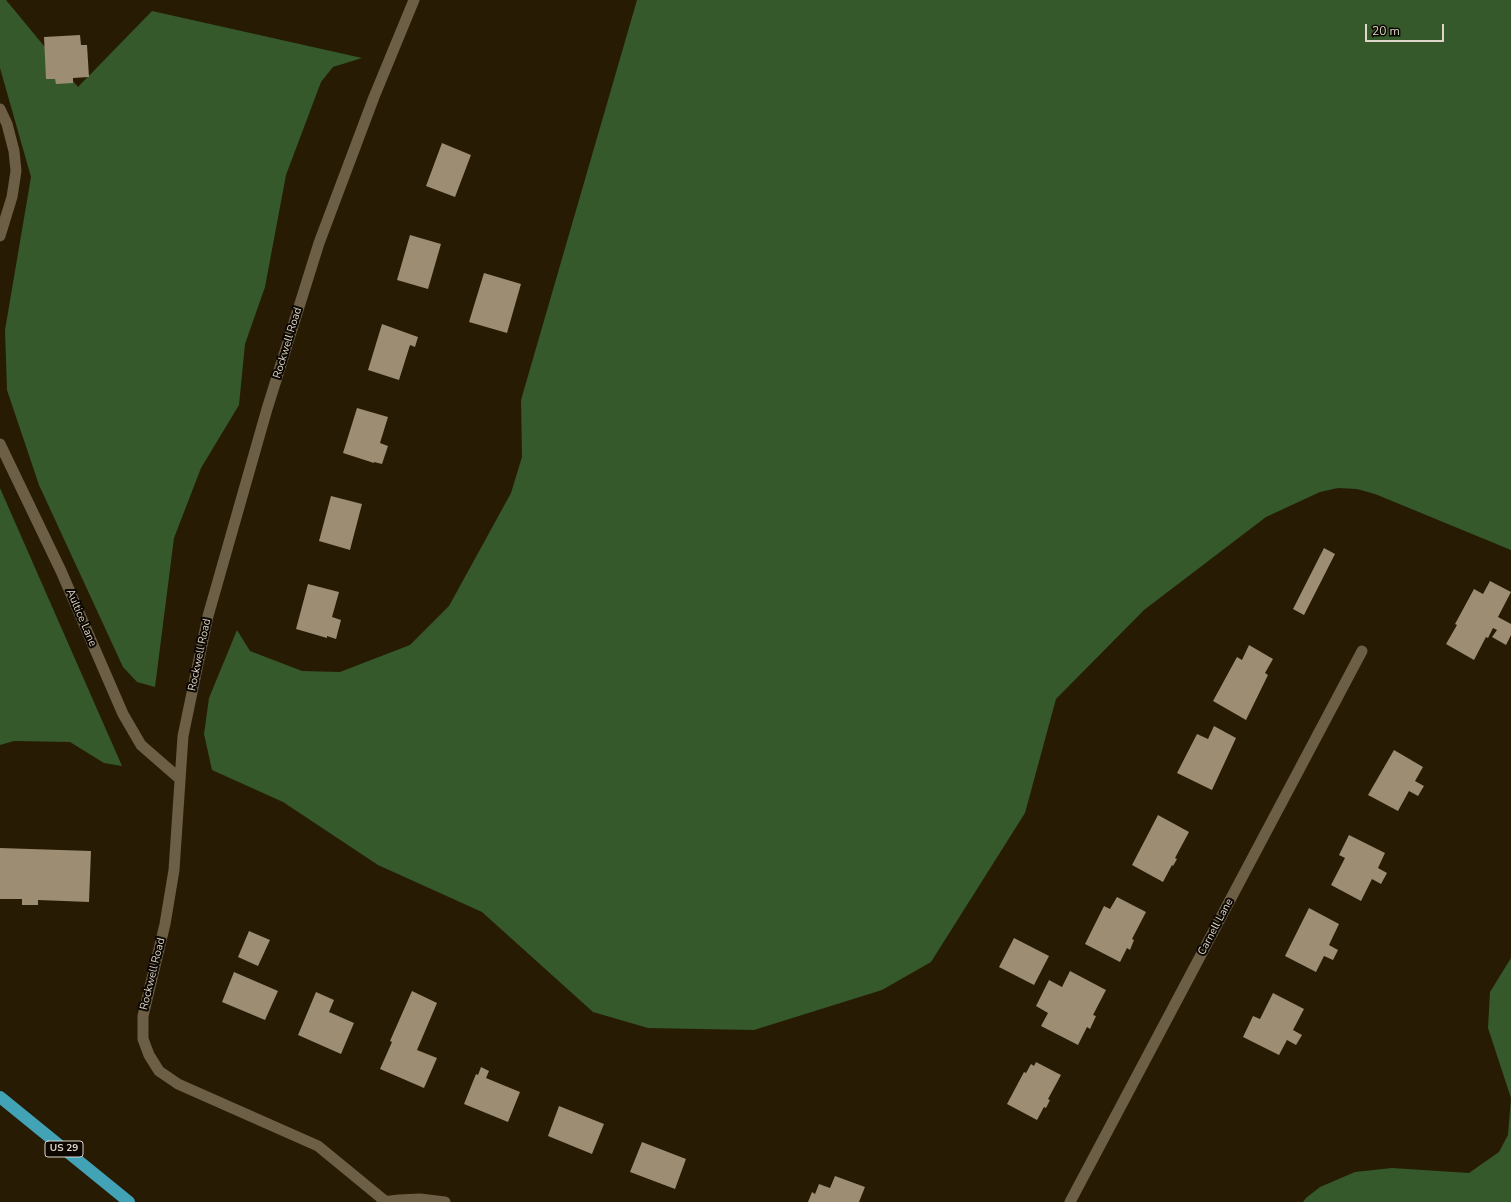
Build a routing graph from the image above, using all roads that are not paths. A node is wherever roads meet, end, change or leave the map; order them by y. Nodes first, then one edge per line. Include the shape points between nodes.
1 (414, 0) edge
2 (0, 109) edge
3 (0, 236) edge
4 (0, 444) edge
5 (1362, 651) dead end
6 (180, 779) junction
7 (0, 1097) edge
8 (129, 1202) edge
9 (384, 1202) edge
10 (446, 1202) edge
11 (1070, 1202) edge

1 - 6 street, Rockwell Road via 319,243 267,409 208,616 183,736
2 - 3 street via 14,151 16,171 12,197
4 - 6 street, Aultice Lane via 61,571 123,714 141,745
5 - 11 street, Carnell Lane
6 - 9 street, Rockwell Road via 174,870 165,924 143,1016 143,1039 149,1055 159,1071 178,1084 318,1146
7 - 8 highway, US 29
9 - 10 street via 420,1199

